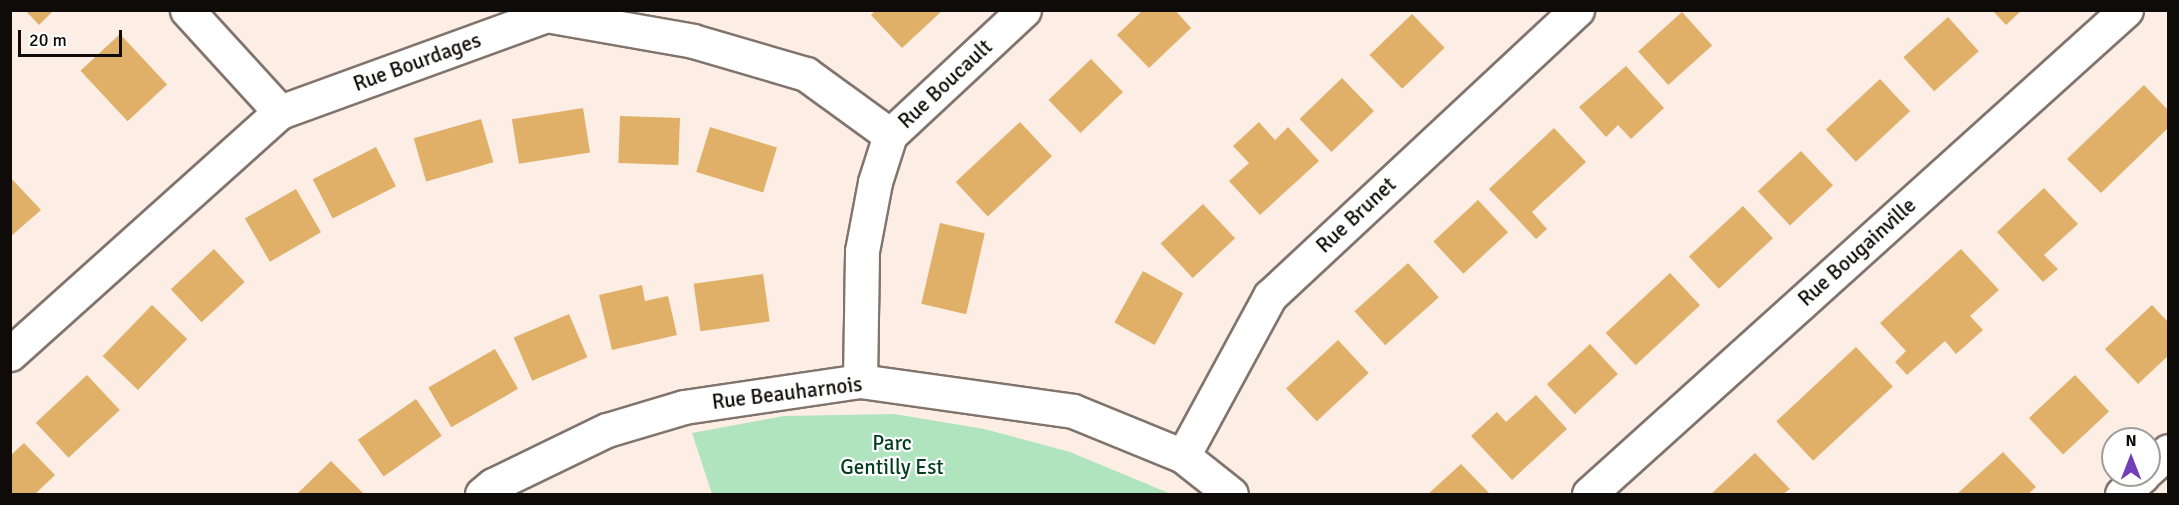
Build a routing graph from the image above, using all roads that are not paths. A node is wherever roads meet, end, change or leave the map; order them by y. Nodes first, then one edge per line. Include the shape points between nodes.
1 (187, 10) edge
2 (1024, 10) edge
3 (1577, 10) edge
4 (2126, 10) edge
5 (545, 13) edge
6 (280, 112) junction
7 (890, 135) junction
8 (13, 346) edge
9 (860, 381) junction
10 (1183, 456) junction
11 (490, 491) edge
12 (1231, 495) edge
13 (1589, 495) edge

1 - 6 street
2 - 7 street, Rue Boucault
3 - 10 street, Rue Brunet via 1270,296
4 - 13 street, Rue Bougainville
5 - 6 street, Rue Bourdages
5 - 7 street, Rue Bourdages via 693,41 806,74
6 - 8 street, Rue Bourdages
7 - 9 street, Rue Boucault via 875,182 862,251
9 - 10 street, Rue Beauharnois via 1073,411
9 - 11 street, Rue Beauharnois via 684,407 607,430
10 - 12 street, Rue Beauharnois

